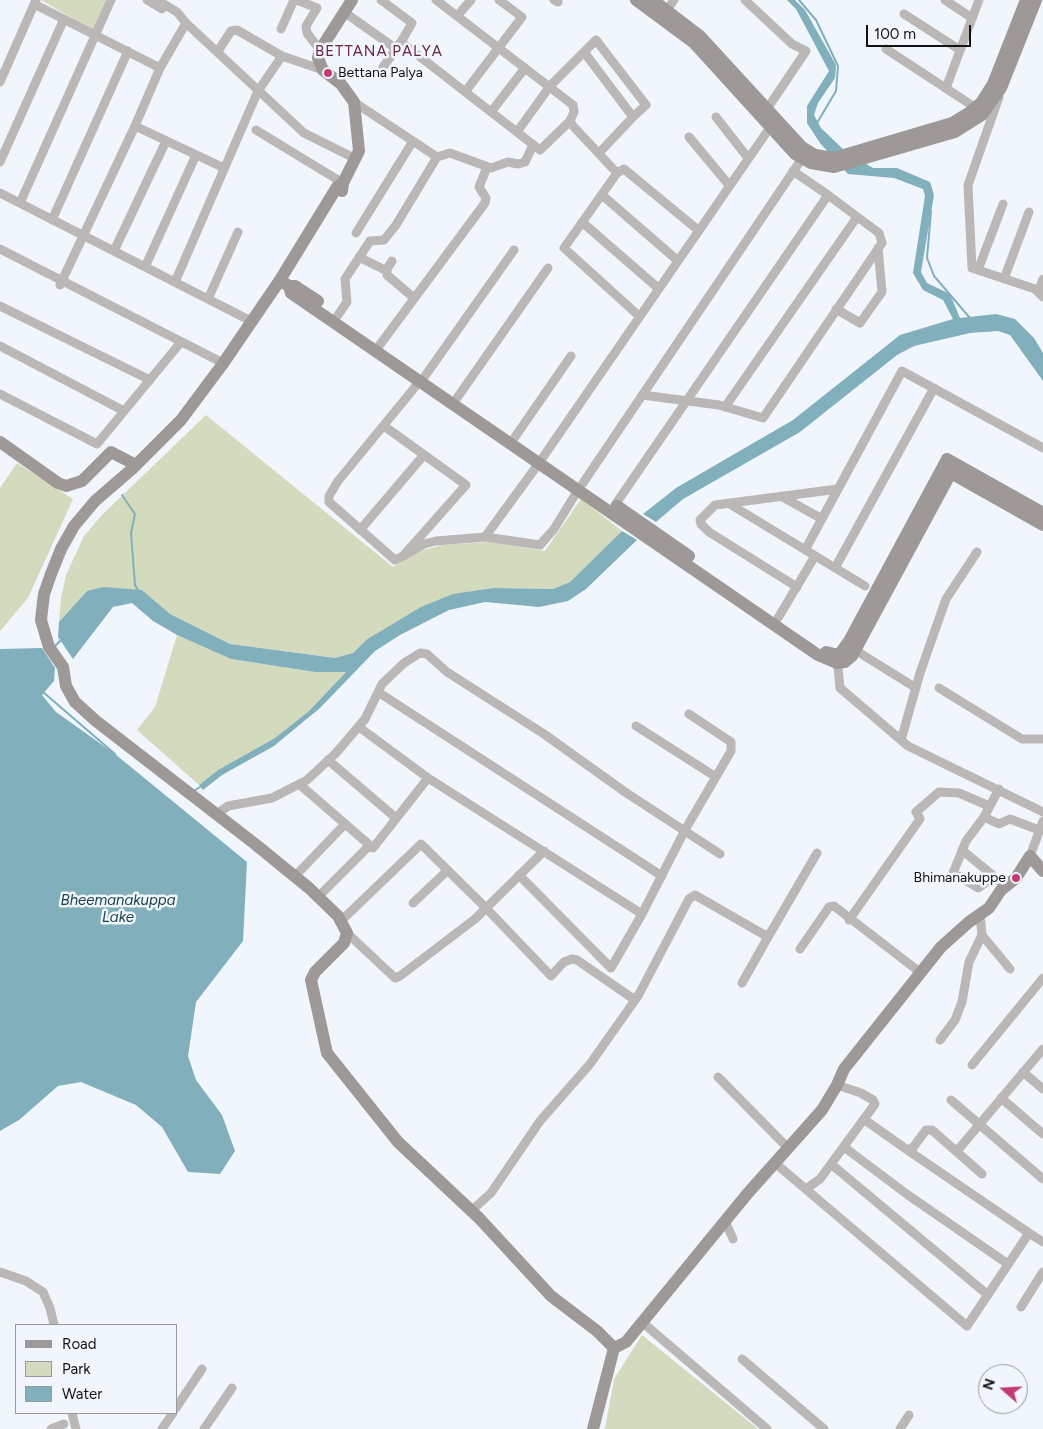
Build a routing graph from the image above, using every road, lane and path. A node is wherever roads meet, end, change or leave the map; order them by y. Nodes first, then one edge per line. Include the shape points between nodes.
1 (111, 0) edge
2 (147, 0) edge
3 (157, 0) edge
4 (296, 0) edge
5 (352, 0) edge
6 (381, 0) edge
7 (436, 0) edge
8 (471, 0) edge
9 (499, 0) edge
10 (636, 0) edge
11 (653, 0) edge
12 (745, 0) edge
13 (945, 0) edge
14 (979, 0) edge
15 (35, 2) edge
16 (1027, 3) edge
17 (318, 4) edge
18 (671, 5) edge
19 (344, 12) junction
20 (904, 14) dead end
21 (457, 16) junction
22 (972, 18) junction
23 (64, 19) junction
24 (186, 23) junction
25 (281, 29) dead end
26 (95, 35) junction
27 (399, 45) junction
28 (500, 48) junction
29 (886, 49) dead end
30 (320, 50) junction
31 (960, 50) junction
32 (128, 51) junction
33 (218, 51) junction
34 (584, 52) junction
35 (282, 56) junction
36 (383, 67) dead end
37 (160, 68) junction
38 (525, 68) junction
39 (323, 70) junction
40 (1005, 81) junction
41 (0, 82) edge
42 (550, 86) junction
43 (946, 88) junction
44 (258, 91) junction
45 (465, 92) junction
46 (354, 102) junction
47 (980, 111) junction
48 (490, 112) junction
49 (633, 117) junction
50 (716, 117) dead end
51 (771, 118) junction
52 (570, 121) junction
53 (135, 126) junction
54 (256, 130) dead end
55 (516, 132) junction
56 (689, 137) dead end
57 (166, 141) junction
58 (413, 141) junction
59 (533, 145) junction
60 (600, 152) junction
61 (196, 155) junction
62 (804, 155) junction
63 (438, 157) junction
64 (748, 158) junction
65 (356, 159) junction
66 (0, 162) edge
67 (488, 167) junction
68 (224, 168) junction
69 (793, 171) junction
70 (618, 173) junction
71 (343, 183) junction
72 (729, 186) junction
73 (0, 193) edge
74 (602, 195) junction
75 (828, 195) junction
76 (20, 203) junction
77 (1003, 204) dead end
78 (1029, 212) dead end
79 (857, 217) junction
80 (52, 220) junction
81 (582, 222) junction
82 (698, 230) junction
83 (238, 232) dead end
84 (356, 233) dead end
85 (84, 236) junction
86 (878, 248) junction
87 (0, 249) edge
88 (514, 250) dead end
89 (114, 251) junction
90 (0, 255) edge
91 (360, 257) junction
92 (677, 260) junction
93 (392, 261) dead end
94 (145, 267) junction
95 (548, 268) dead end
96 (978, 270) junction
97 (387, 272) junction
98 (1004, 279) junction
99 (1043, 279) edge
100 (175, 282) junction
101 (61, 283) junction
102 (284, 283) junction
103 (658, 288) junction
104 (1041, 295) edge
105 (414, 298) junction
106 (208, 299) junction
107 (0, 306) edge
108 (836, 309) junction
109 (338, 315) junction
110 (639, 316) junction
111 (251, 321) junction
112 (180, 344) junction
113 (0, 346) edge
114 (378, 347) junction
115 (571, 356) dead end
116 (222, 365) junction
117 (423, 379) junction
118 (150, 380) junction
119 (934, 388) junction
120 (0, 394) edge
121 (642, 395) junction
122 (457, 398) junction
123 (688, 399) junction
124 (725, 407) junction
125 (124, 410) junction
126 (384, 426) junction
127 (515, 437) junction
128 (0, 442) edge
129 (1043, 448) edge
130 (423, 456) junction
131 (947, 459) junction
132 (541, 460) junction
133 (136, 465) junction
134 (951, 473) junction
135 (580, 486) junction
136 (838, 489) junction
137 (781, 496) junction
138 (728, 503) junction
139 (615, 505) junction
140 (1043, 513) edge
141 (822, 519) junction
142 (1043, 525) edge
143 (360, 530) junction
144 (645, 531) junction
145 (484, 537) junction
146 (806, 550) junction
147 (977, 552) dead end
148 (403, 556) junction
149 (815, 556) junction
150 (834, 568) junction
151 (865, 586) dead end
152 (797, 587) junction
153 (778, 618) junction
154 (855, 650) junction
155 (59, 659) junction
156 (837, 659) junction
157 (916, 688) junction
158 (939, 688) dead end
159 (378, 692) junction
160 (689, 714) dead end
161 (636, 726) dead end
162 (359, 727) junction
163 (1043, 739) edge
164 (901, 740) junction
165 (328, 760) junction
166 (428, 778) junction
167 (716, 778) junction
168 (300, 784) junction
169 (999, 789) junction
170 (989, 806) junction
171 (1043, 812) edge
172 (217, 814) junction
173 (984, 817) junction
174 (396, 818) junction
175 (345, 824) junction
176 (1041, 825) edge
177 (685, 830) junction
178 (370, 846) junction
179 (962, 850) junction
180 (544, 851) junction
181 (817, 853) dead end
182 (720, 854) dead end
183 (1030, 856) junction
184 (448, 870) junction
185 (1043, 871) edge
186 (299, 872) dead end
187 (520, 875) junction
188 (662, 876) junction
189 (996, 878) junction
190 (1007, 885) junction
191 (323, 892) dead end
192 (413, 903) dead end
193 (486, 908) junction
194 (642, 914) junction
195 (980, 914) junction
196 (849, 920) junction
197 (341, 921) junction
198 (347, 934) junction
199 (982, 935) junction
200 (768, 938) junction
201 (800, 949) dead end
202 (1010, 969) dead end
203 (921, 973) junction
204 (1043, 978) edge
205 (742, 983) dead end
206 (638, 996) junction
207 (940, 1040) dead end
208 (1043, 1049) edge
209 (972, 1065) dead end
210 (1023, 1072) junction
211 (718, 1078) dead end
212 (837, 1085) junction
213 (1043, 1089) edge
214 (1001, 1098) junction
215 (950, 1100) dead end
216 (865, 1120) junction
217 (979, 1123) junction
218 (1043, 1134) edge
219 (844, 1147) junction
220 (788, 1148) junction
221 (906, 1149) junction
222 (957, 1151) junction
223 (775, 1163) junction
224 (831, 1164) junction
225 (982, 1174) dead end
226 (1043, 1180) edge
227 (806, 1189) junction
228 (471, 1211) junction
229 (725, 1221) junction
230 (1029, 1233) junction
231 (733, 1239) dead end
232 (1043, 1242) edge
233 (1008, 1264) junction
234 (0, 1272) edge
235 (1043, 1272) edge
236 (988, 1295) junction
237 (1021, 1307) dead end
238 (642, 1322) junction
239 (54, 1324) edge
240 (614, 1348) junction
241 (742, 1359) dead end
242 (202, 1369) dead end
243 (232, 1388) dead end
244 (178, 1405) edge
245 (72, 1414) edge
246 (172, 1414) edge
247 (909, 1415) dead end
248 (64, 1424) dead end
249 (50, 1429) edge
250 (76, 1429) edge
251 (162, 1429) edge
252 (204, 1429) edge
253 (593, 1429) edge
254 (767, 1429) edge
255 (824, 1429) edge
256 (900, 1429) edge

1 - 26 street
2 - 24 street
3 - 24 street via 177,12
4 - 17 street
4 - 25 street
5 - 19 street
6 - 27 street via 411,21 412,26
7 - 21 street
8 - 21 street
9 - 28 street via 522,17
10 - 51 street via 694,43
11 - 18 street
12 - 51 street via 792,44 806,51
13 - 22 street
14 - 22 street
15 - 23 street
15 - 41 street
16 - 40 street
16 - 47 street
17 - 30 street via 306,26 307,33
18 - 51 street
19 - 27 street
19 - 30 street
20 - 31 street
21 - 28 street
22 - 31 street
23 - 26 street
23 - 66 street
24 - 33 street
24 - 37 street
26 - 32 street
26 - 76 street
27 - 36 street
27 - 45 street
28 - 38 street
28 - 45 street
29 - 43 street
30 - 39 street via 318,58
31 - 43 street
32 - 37 street
32 - 80 street
33 - 35 street via 235,29
33 - 44 street
34 - 42 street
34 - 49 street
34 - 49 street via 594,40 598,40 646,105
35 - 39 street
35 - 44 street
37 - 53 street
38 - 42 street
38 - 48 street
39 - 46 street via 341,84
40 - 47 street via 993,103
40 - 96 street via 968,185 972,268
42 - 52 street via 574,105
42 - 55 street
43 - 47 street
44 - 65 street via 304,133
44 - 68 street
45 - 48 street
46 - 58 street
46 - 65 street via 358,143
47 - 62 street via 970,125 955,132 832,163 817,166
48 - 55 street
49 - 60 street
50 - 64 street
51 - 62 street
51 - 64 street
52 - 59 street via 540,150
52 - 60 street
53 - 57 street
53 - 85 street
54 - 71 street
55 - 59 street
56 - 72 street
57 - 61 street
57 - 89 street
58 - 63 street
58 - 84 street
59 - 67 street via 525,162
60 - 70 street
61 - 68 street
61 - 94 street
62 - 69 street
63 - 67 street via 450,152
63 - 91 street via 396,225 384,240 370,241
64 - 72 street
65 - 71 street
67 - 105 street via 478,186 486,198 485,203
68 - 100 street
69 - 75 street
69 - 121 street
70 - 74 street
70 - 82 street via 624,169
71 - 102 street via 341,194
72 - 82 street
73 - 76 street
74 - 81 street
74 - 92 street
75 - 79 street
75 - 123 street
76 - 80 street
77 - 96 street
78 - 98 street
79 - 86 street via 882,237
79 - 124 street
80 - 85 street
81 - 103 street
81 - 110 street via 566,242 564,250
82 - 92 street
83 - 106 street
85 - 89 street
85 - 101 street
86 - 108 street
86 - 108 street via 882,292 860,323
87 - 101 street
88 - 117 street
89 - 94 street
90 - 101 street
91 - 97 street
91 - 109 street via 345,279 347,302
92 - 103 street
93 - 97 street
94 - 100 street
95 - 122 street
96 - 98 street
97 - 105 street
98 - 104 street via 1035,289
99 - 104 street
100 - 106 street
101 - 112 street
102 - 109 street via 295,286
102 - 111 street
102 - 114 street via 291,293
102 - 155 street via 193,416 76,534 58,573 50,610 50,630 59,650
103 - 110 street
105 - 114 street
106 - 111 street
107 - 118 street
108 - 124 street via 763,418
109 - 114 street
110 - 132 street
111 - 116 street
112 - 116 street
112 - 118 street
113 - 125 street
114 - 117 street
115 - 127 street
116 - 133 street via 180,420
117 - 122 street
117 - 126 street
117 - 132 street
118 - 125 street
119 - 129 street
119 - 136 street via 902,371
119 - 150 street
120 - 125 street via 96,444
121 - 123 street
121 - 135 street
122 - 127 street
123 - 124 street
123 - 139 street
126 - 130 street
126 - 143 street via 329,496 329,502
127 - 132 street
128 - 133 street via 66,486 82,481 111,452
130 - 143 street
130 - 148 street via 466,485
131 - 134 street
131 - 140 street
131 - 156 street
132 - 135 street
132 - 145 street
133 - 155 street via 95,501 74,526 61,549 44,594 41,620 49,647
134 - 142 street
134 - 154 street
135 - 139 street
135 - 144 street
135 - 145 street via 554,529 540,545
136 - 137 street
136 - 141 street
137 - 138 street
137 - 141 street
138 - 146 street
138 - 152 street via 715,504 702,516 701,524
139 - 144 street
141 - 146 street
143 - 148 street via 395,560
144 - 153 street
144 - 156 street via 818,655
145 - 148 street via 436,541
146 - 149 street
147 - 157 street via 946,599
149 - 150 street
149 - 152 street
150 - 151 street
152 - 153 street
153 - 156 street
154 - 156 street via 845,662
154 - 157 street
155 - 172 street via 69,695 75,702
156 - 164 street via 840,688
157 - 164 street
158 - 163 street via 1022,739
159 - 162 street via 369,714
159 - 177 street via 404,663 420,653 427,654 448,672
159 - 188 street
160 - 167 street via 731,742 731,752
161 - 167 street
162 - 165 street
162 - 166 street
164 - 169 street via 910,748
165 - 168 street
165 - 174 street
166 - 174 street
166 - 180 street
167 - 177 street
168 - 172 street via 272,798 228,806
168 - 175 street
169 - 170 street
169 - 171 street
170 - 173 street
170 - 196 street via 959,793 939,792 916,812 920,819
172 - 197 street via 309,888
173 - 176 street via 1000,824 1010,819
173 - 179 street
174 - 178 street via 372,848
175 - 178 street
175 - 186 street
176 - 183 street
177 - 182 street
177 - 188 street
178 - 191 street
179 - 189 street
179 - 189 street via 954,874 978,888
180 - 187 street
180 - 194 street
181 - 200 street
183 - 185 street
183 - 190 street via 1016,878
184 - 192 street
184 - 193 street
184 - 197 street via 421,844
187 - 193 street
187 - 194 street via 611,968
188 - 194 street
189 - 190 street
190 - 195 street
193 - 198 street via 437,950 394,978
193 - 206 street via 551,976 564,962 577,960 632,998
195 - 199 street
195 - 203 street via 941,947
196 - 201 street via 831,906
196 - 203 street
197 - 198 street
198 - 228 street via 344,943 311,980 327,1053 398,1142
199 - 202 street
199 - 207 street via 969,962 962,1002 955,1020
200 - 205 street
200 - 206 street via 695,895
203 - 212 street via 844,1069
204 - 209 street
206 - 228 street via 590,1064 540,1121 500,1182
208 - 210 street
210 - 213 street
210 - 214 street
211 - 220 street
212 - 216 street via 849,1087 873,1100 875,1104
212 - 220 street via 822,1110
214 - 217 street
214 - 218 street
215 - 217 street
216 - 219 street
216 - 221 street
217 - 222 street
217 - 226 street
219 - 224 street
219 - 233 street
220 - 223 street
221 - 222 street via 912,1149 928,1130 932,1130
221 - 230 street
222 - 225 street
223 - 227 street
223 - 229 street
224 - 227 street via 820,1179
224 - 236 street
227 - 236 street via 967,1326
228 - 240 street via 551,1296
229 - 231 street
229 - 238 street
230 - 232 street
230 - 233 street
233 - 236 street
234 - 239 street via 43,1292
235 - 237 street
238 - 240 street via 626,1342
238 - 254 street
240 - 253 street
241 - 255 street
242 - 244 street
243 - 252 street
245 - 250 street
246 - 251 street
247 - 256 street
248 - 249 street

